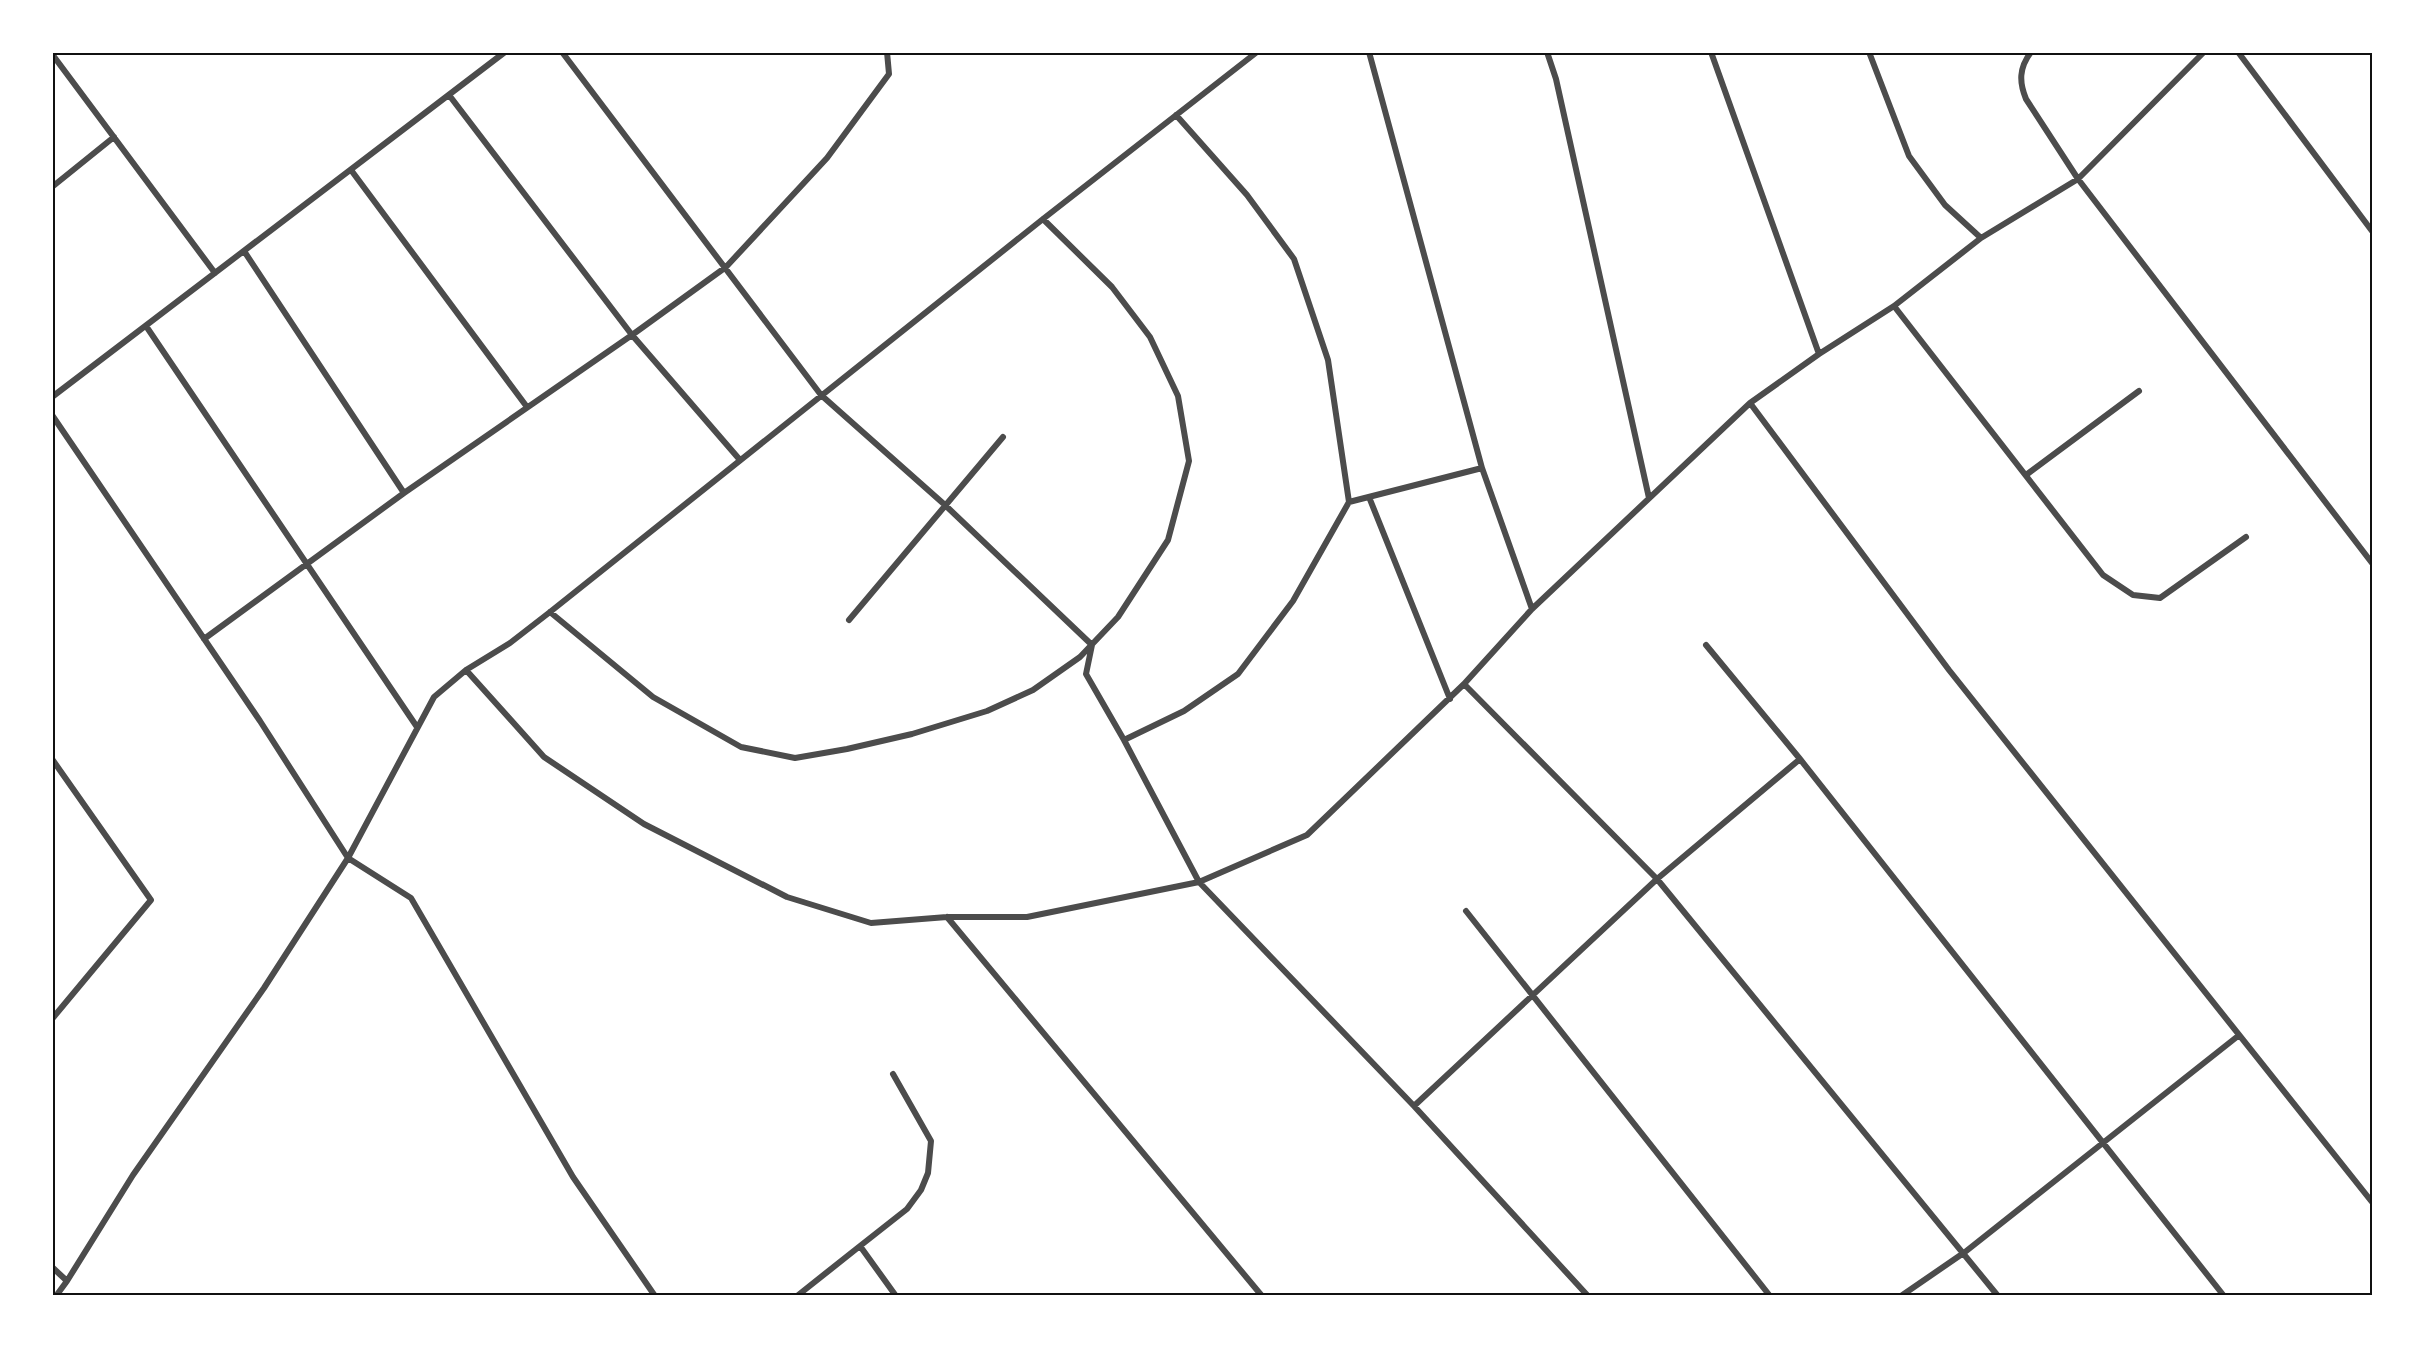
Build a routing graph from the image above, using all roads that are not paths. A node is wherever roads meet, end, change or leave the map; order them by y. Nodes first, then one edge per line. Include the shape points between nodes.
1 (505, 52) edge
2 (562, 52) edge
3 (887, 52) edge
4 (1257, 52) edge
5 (1369, 52) edge
6 (1546, 52) edge
7 (1711, 52) edge
8 (1869, 52) edge
9 (2031, 52) edge
10 (2204, 52) edge
11 (2238, 52) edge
12 (52, 54) edge
13 (449, 95) junction
14 (1176, 115) junction
15 (114, 137) junction
16 (351, 170) junction
17 (2078, 179) junction
18 (52, 187) edge
19 (1042, 219) junction
20 (2373, 231) edge
21 (1981, 238) junction
22 (244, 252) junction
23 (726, 267) junction
24 (215, 273) junction
25 (1894, 306) junction
26 (146, 326) junction
27 (632, 335) junction
28 (1819, 354) junction
29 (2139, 391) dead end
30 (821, 395) junction
31 (52, 397) edge
32 (1750, 403) junction
33 (527, 407) junction
34 (52, 415) edge
35 (1004, 436) dead end
36 (740, 460) junction
37 (1482, 468) junction
38 (2026, 475) junction
39 (404, 493) junction
40 (1369, 497) junction
41 (1649, 498) junction
42 (1349, 502) junction
43 (945, 505) junction
44 (2246, 537) dead end
45 (2373, 563) edge
46 (307, 564) junction
47 (1532, 609) junction
48 (550, 612) junction
49 (849, 620) dead end
50 (204, 639) junction
51 (1092, 645) junction
52 (1706, 645) dead end
53 (466, 670) junction
54 (1464, 684) junction
55 (1450, 699) junction
56 (417, 727) junction
57 (1124, 740) junction
58 (52, 759) edge
59 (1800, 759) junction
60 (348, 858) junction
61 (1657, 879) junction
62 (1199, 882) junction
63 (1466, 911) dead end
64 (947, 917) junction
65 (1532, 997) junction
66 (52, 1019) edge
67 (2238, 1036) junction
68 (893, 1074) dead end
69 (1414, 1106) junction
70 (2102, 1143) junction
71 (2373, 1202) edge
72 (860, 1246) junction
73 (1965, 1252) junction
74 (52, 1267) edge
75 (68, 1281) junction
76 (56, 1296) edge
77 (655, 1296) edge
78 (797, 1296) edge
79 (896, 1296) edge
80 (1262, 1296) edge
81 (1588, 1296) edge
82 (1770, 1296) edge
83 (1901, 1296) edge
84 (1998, 1296) edge
85 (2224, 1296) edge

1 - 13 street
2 - 23 street
3 - 23 street via 889,74 827,158
4 - 14 street
5 - 37 street
6 - 41 street via 1556,79
7 - 28 street
8 - 21 street via 1910,156 1945,205
9 - 17 street via 2021,67 2021,86
10 - 17 street
11 - 20 street
12 - 15 street
13 - 16 street
13 - 27 street
14 - 19 street
14 - 42 street via 1247,195 1294,259 1328,360
15 - 18 street
15 - 24 street
16 - 22 street
16 - 33 street
17 - 21 street
17 - 45 street
19 - 30 street
19 - 51 street via 1112,286 1150,337 1178,396 1189,461 1168,540 1118,617
21 - 25 street
22 - 24 street
22 - 39 street
23 - 27 street
23 - 30 street
24 - 26 street
25 - 28 street
25 - 38 street
26 - 31 street
26 - 46 street
27 - 33 street
27 - 36 street
28 - 32 street
29 - 38 street
30 - 36 street
30 - 43 street
32 - 41 street
32 - 67 street via 1949,670
33 - 39 street
34 - 50 street
35 - 43 street
36 - 48 street
37 - 40 street
37 - 47 street
38 - 44 street via 2103,575 2133,595 2160,598
39 - 46 street
40 - 42 street
40 - 55 street
41 - 47 street
42 - 57 street via 1293,601 1238,674 1184,711
43 - 49 street
43 - 51 street
46 - 50 street
46 - 56 street
47 - 54 street
48 - 51 street via 653,697 741,747 795,758 912,734 987,711 1033,690
48 - 53 street
50 - 60 street
51 - 57 street via 1086,674
52 - 59 street
53 - 56 street via 434,697
53 - 64 street via 544,757 644,824 787,897 861,920 871,923
54 - 55 street
54 - 61 street
55 - 62 street via 1307,835
56 - 60 street
57 - 62 street
58 - 66 street via 151,900
59 - 61 street
59 - 70 street
60 - 75 street via 264,988 133,1175
60 - 77 street via 411,898 573,1177
61 - 65 street
61 - 73 street
62 - 64 street via 1027,917
62 - 69 street
63 - 65 street
64 - 80 street
65 - 69 street
65 - 82 street
67 - 70 street
67 - 71 street
68 - 72 street via 931,1142 928,1173 907,1209
69 - 81 street
70 - 73 street
70 - 85 street
72 - 78 street
72 - 79 street
73 - 83 street
73 - 84 street
74 - 75 street
75 - 76 street

